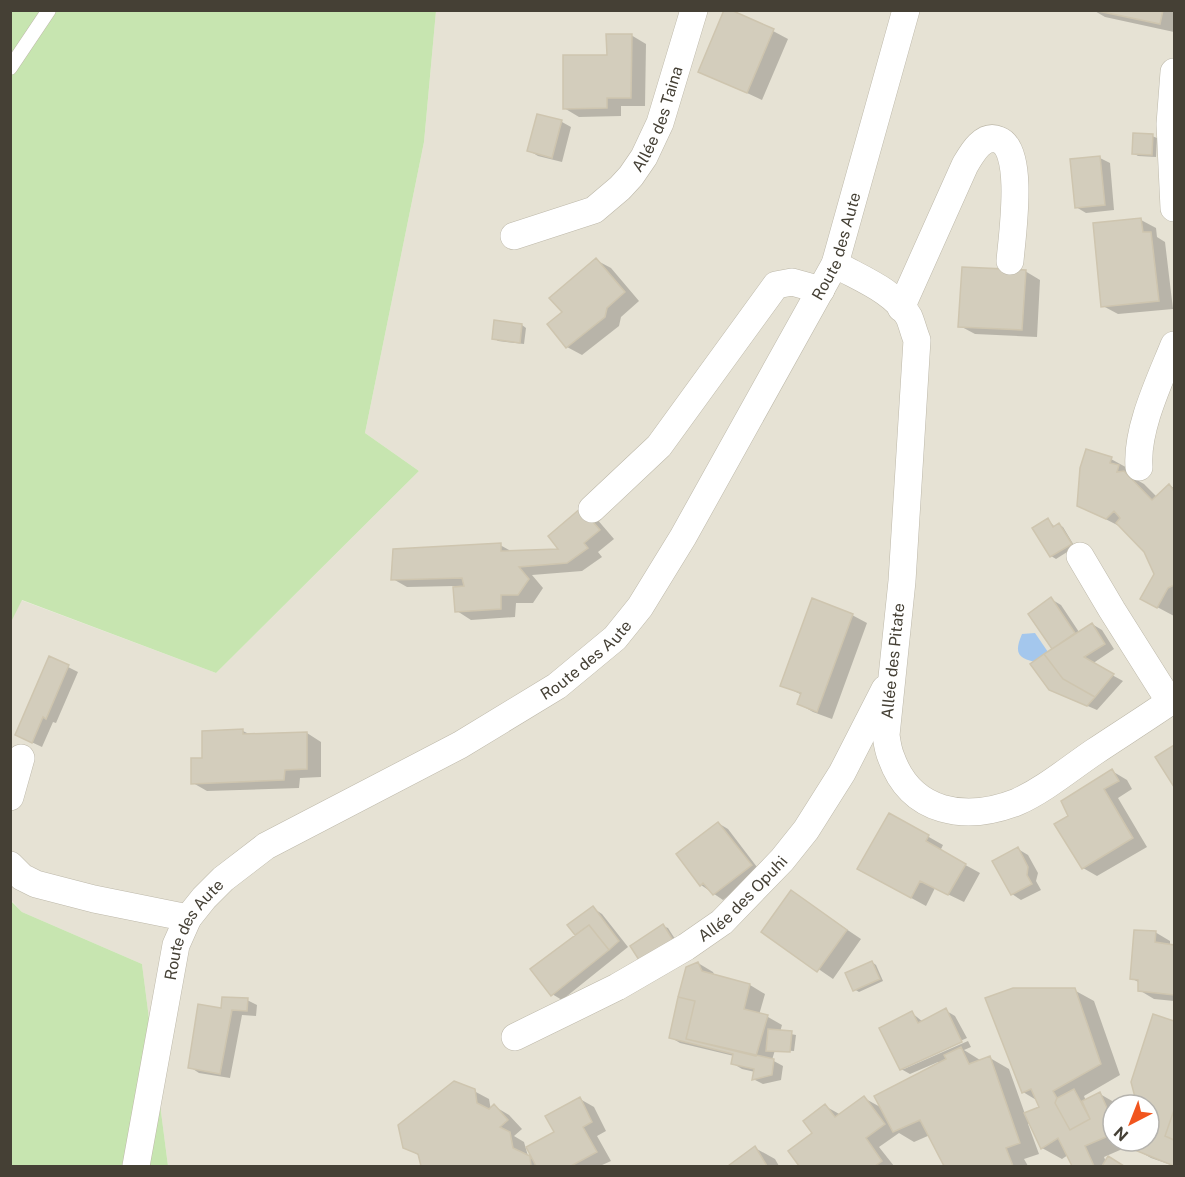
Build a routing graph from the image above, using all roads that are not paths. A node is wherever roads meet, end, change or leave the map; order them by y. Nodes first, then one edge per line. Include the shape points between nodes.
1 (49, 10) edge
2 (694, 10) edge
3 (906, 10) edge
4 (10, 68) edge
5 (1174, 72) edge
6 (1174, 208) edge
7 (514, 236) dead end
8 (1011, 261) dead end
9 (835, 264) junction
10 (821, 290) junction
11 (901, 308) junction
12 (1174, 345) edge
13 (1140, 467) dead end
14 (592, 509) dead end
15 (1080, 556) dead end
16 (891, 677) junction
17 (1172, 700) edge
18 (21, 758) dead end
19 (10, 797) edge
20 (10, 865) edge
21 (188, 918) junction
22 (515, 1037) dead end
23 (136, 1167) edge

1 - 4 lane
2 - 7 street, Allée des Taina via 660,123 644,157 620,188 593,210
3 - 9 street, Route des Aute
5 - 6 street via 1170,124
8 - 11 street via 1014,170 1004,142 994,137 984,140 965,165
9 - 10 street, Route des Aute
9 - 11 street, Allée des Pitate via 883,291
10 - 14 street via 792,282 776,285 659,446
10 - 21 street, Route des Aute via 662,573 615,638 557,686 460,745 266,846 223,879
11 - 16 street, Allée des Pitate via 917,340
12 - 13 street via 1141,439
15 - 17 street
16 - 17 street, Allée des Pitate via 886,735 890,757 900,776 928,804 958,813 1018,801
16 - 22 street, Allée des Opuhi via 842,773 806,830 722,922 617,987
18 - 19 street
20 - 21 street via 36,884
21 - 23 street, Route des Aute via 176,945 168,982

